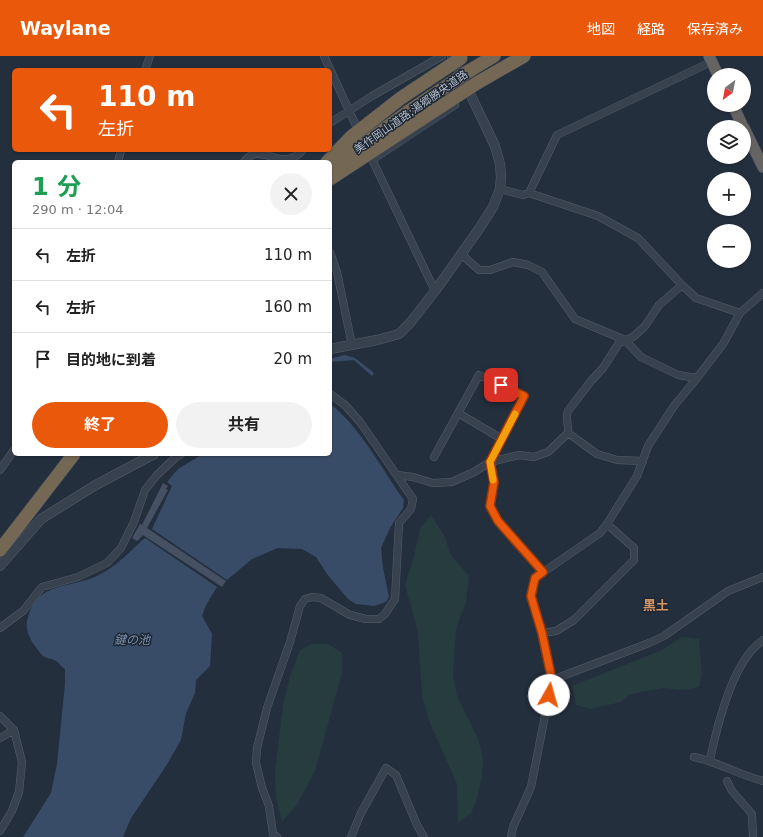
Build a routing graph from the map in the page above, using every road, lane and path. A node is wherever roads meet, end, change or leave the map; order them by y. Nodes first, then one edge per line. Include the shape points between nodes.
1 (150, 56) edge
2 (324, 56) edge
3 (442, 56) edge
4 (494, 56) edge
5 (524, 56) edge
6 (459, 57) edge
7 (710, 59) edge
8 (146, 68) edge
9 (330, 68) edge
10 (714, 68) edge
11 (332, 73) edge
12 (470, 95) junction
13 (349, 110) junction
14 (332, 122) edge
15 (751, 142) edge
16 (361, 151) junction
17 (301, 152) edge
18 (246, 160) edge
19 (285, 160) edge
20 (285, 160) edge
21 (332, 160) edge
22 (763, 167) edge
23 (332, 169) edge
24 (332, 177) edge
25 (500, 189) junction
26 (529, 193) junction
27 (461, 254) junction
28 (332, 257) edge
29 (682, 285) junction
30 (434, 291) junction
31 (763, 293) edge
32 (740, 313) junction
33 (625, 340) junction
34 (352, 345) junction
35 (332, 349) edge
36 (697, 378) junction
37 (332, 395) edge
38 (458, 414) junction
39 (568, 433) junction
40 (502, 439) junction
41 (12, 453) edge
42 (61, 456) edge
43 (72, 456) edge
44 (150, 456) edge
45 (176, 456) edge
46 (434, 457) dead end
47 (643, 461) junction
48 (490, 462) junction
49 (0, 470) edge
50 (397, 475) junction
51 (607, 524) junction
52 (0, 536) edge
53 (0, 550) edge
54 (0, 566) edge
55 (543, 572) junction
56 (763, 577) edge
57 (0, 628) edge
58 (542, 633) junction
59 (763, 640) edge
60 (552, 680) junction
61 (0, 716) edge
62 (14, 730) junction
63 (0, 738) edge
64 (694, 756) dead end
65 (710, 760) junction
66 (728, 781) dead end
67 (763, 781) edge
68 (0, 831) edge
69 (273, 836) edge
70 (351, 837) edge
71 (424, 837) edge
72 (511, 837) edge
73 (753, 837) edge

1 - 8 street
2 - 9 street
3 - 13 street
4 - 16 highway, 美作岡山道路;湯郷勝央道路, bridge via 408,111
5 - 16 highway, bridge
6 - 12 street
6 - 16 highway, bridge via 402,98
7 - 10 highway
7 - 26 street via 557,135
11 - 13 street
12 - 16 street
12 - 25 street via 495,146 500,164
13 - 14 street
13 - 16 street
15 - 22 highway
16 - 21 highway
16 - 23 highway, 美作岡山道路;湯郷勝央道路
16 - 24 highway
16 - 30 street
17 - 19 street
18 - 20 street via 254,154 264,154
25 - 26 street via 523,195
25 - 27 street via 493,207
26 - 29 street via 598,216 638,238
27 - 30 street
27 - 33 street via 479,270 490,270 513,262 528,265 542,272 575,319
28 - 34 street via 338,272
29 - 32 street via 696,298
29 - 33 street via 659,305 645,326 633,337
30 - 34 street via 410,324 399,334
31 - 32 street
32 - 36 street via 723,344
33 - 36 street via 641,357 678,375
33 - 39 street via 619,343 603,368 568,411
34 - 35 street
36 - 47 street via 674,406 648,446
37 - 50 street via 345,405 360,422
38 - 40 street
38 - 40 street via 479,375 524,396
38 - 46 street
39 - 47 street via 597,454 617,460
39 - 48 street via 548,452 534,457 519,455
40 - 48 street
41 - 49 street
42 - 52 highway
43 - 53 highway
44 - 54 street via 94,486 41,519
45 - 57 street via 144,490 134,522 121,548 107,563 78,577 42,587 23,611
47 - 51 street via 638,476
48 - 50 street via 452,482 433,483
48 - 55 street via 494,482 490,506 498,521
50 - 69 street via 413,499 411,509 399,523 395,599 385,614 379,619 366,619 350,615 321,598 312,597 305,599 300,606 267,708 257,748 256,763 269,806
51 - 55 street via 600,532
51 - 58 street via 634,548 634,560 574,620 556,631
55 - 58 street via 535,578 531,596
56 - 60 street via 728,591 664,636
58 - 60 street
59 - 65 street via 737,673 726,699
60 - 72 street via 531,787
61 - 62 street
62 - 63 street
62 - 68 street via 22,762 19,792 12,811
64 - 65 street
65 - 67 street
66 - 73 street via 732,791 752,814
70 - 71 street via 386,768 396,774

